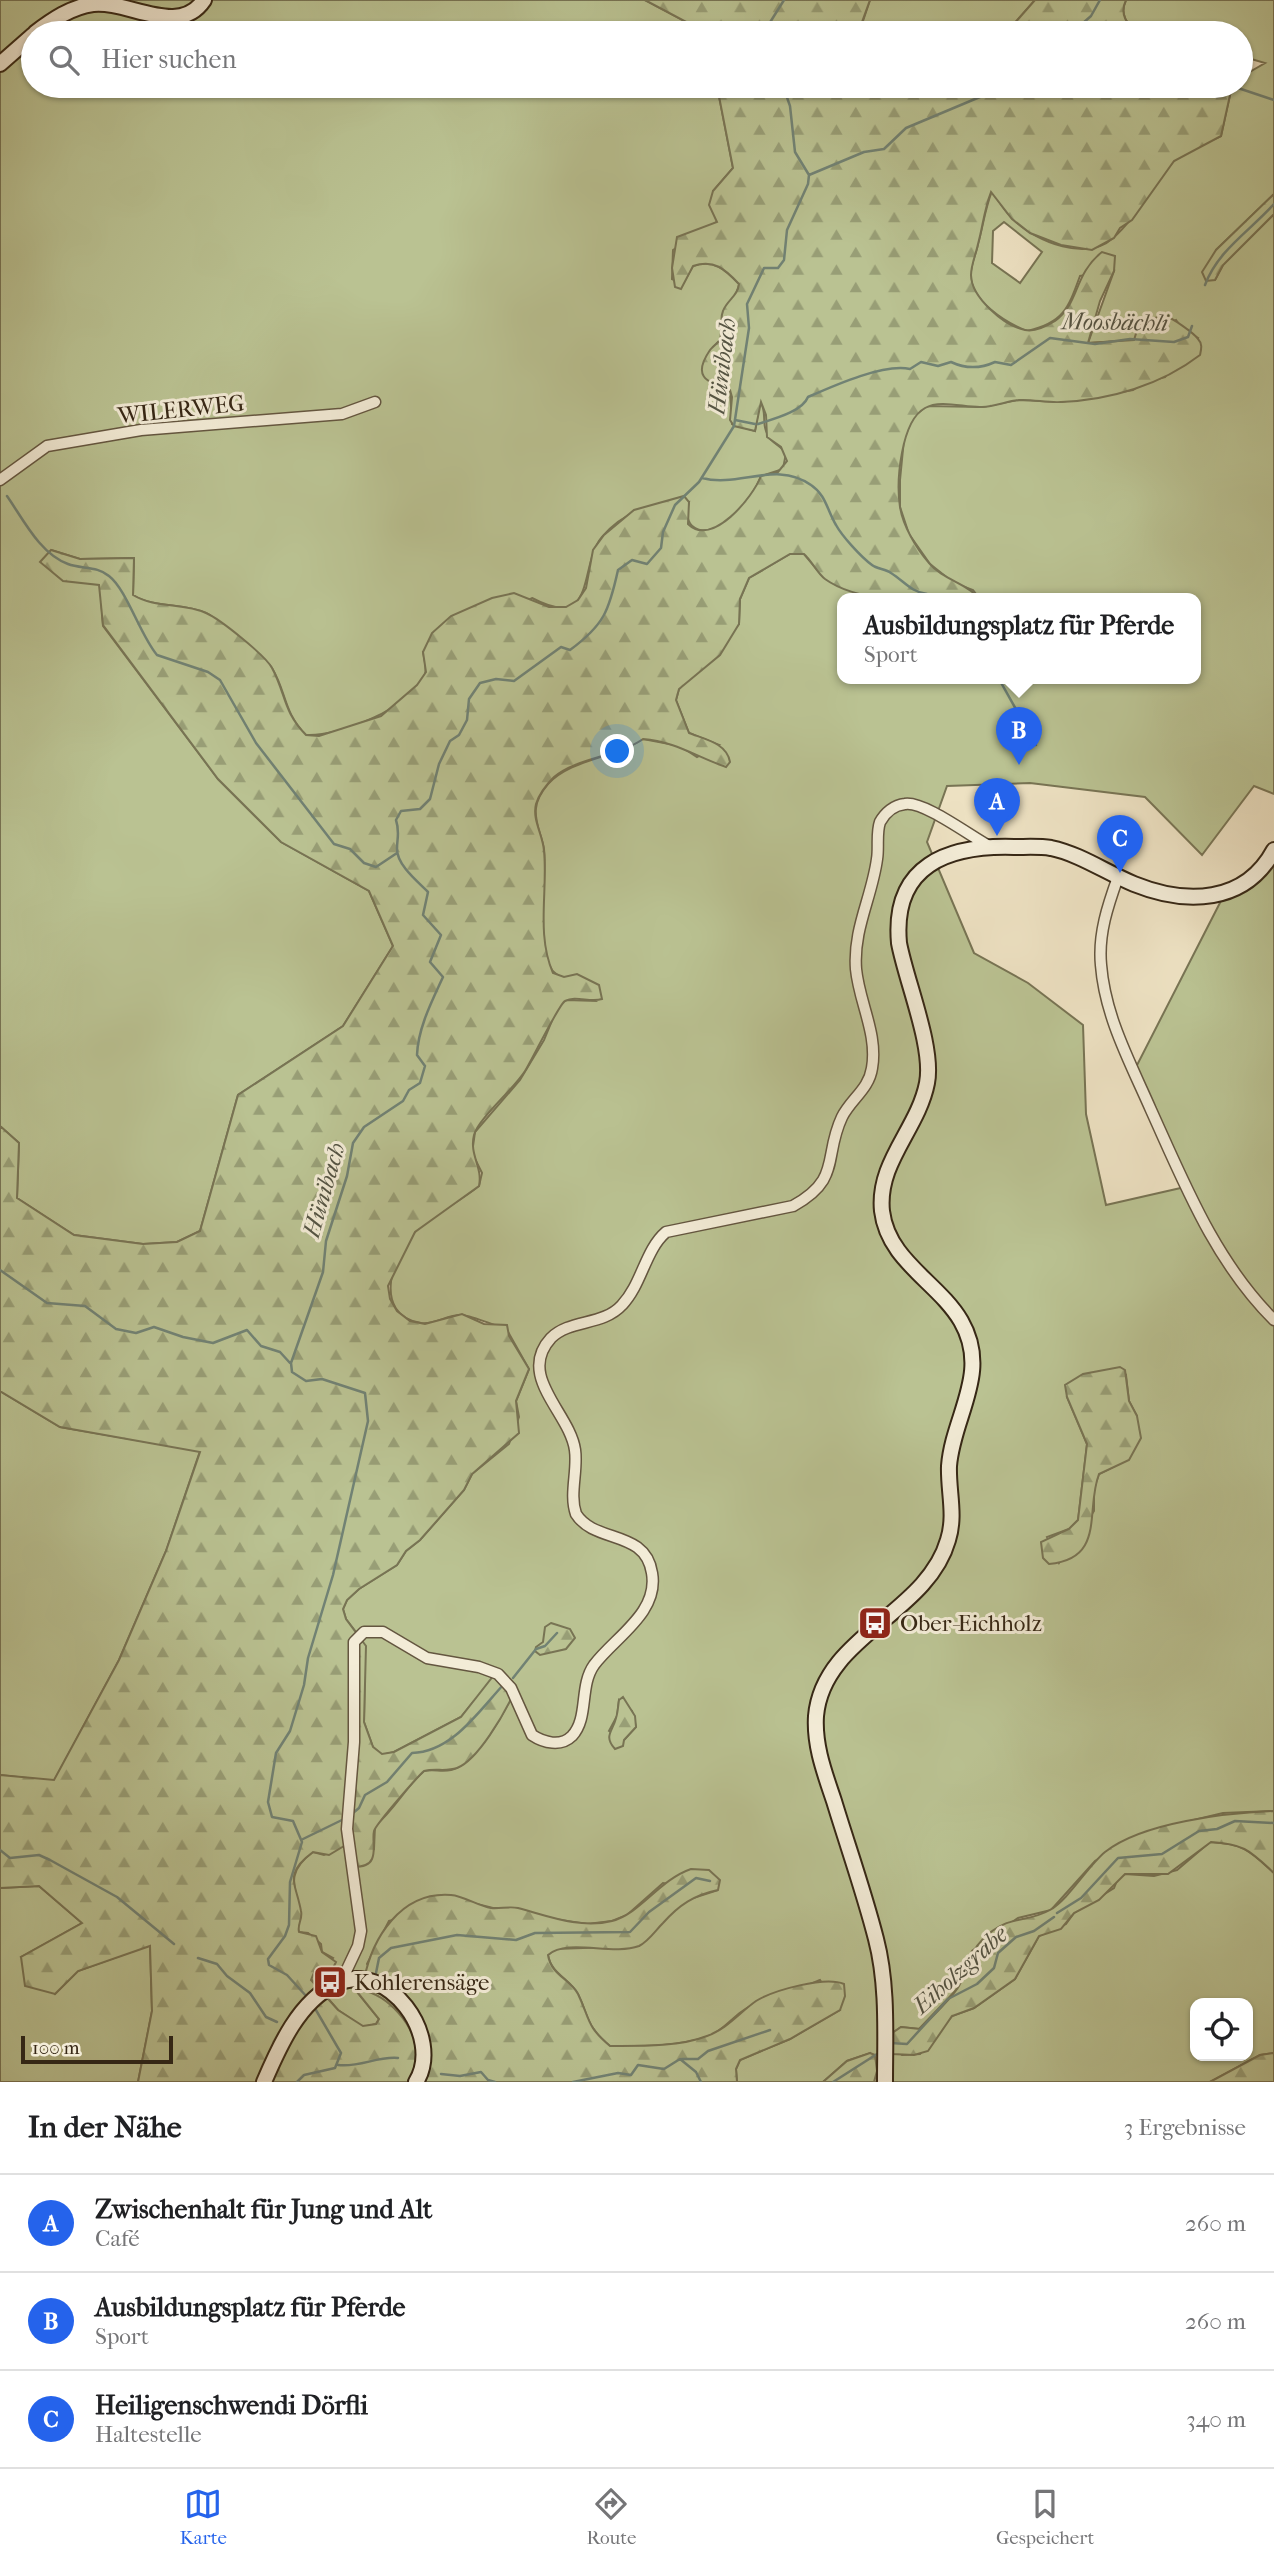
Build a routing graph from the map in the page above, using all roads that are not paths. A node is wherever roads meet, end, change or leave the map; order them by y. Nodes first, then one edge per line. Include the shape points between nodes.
1 (204, 0) edge
2 (53, 21) edge
3 (21, 45) edge
4 (0, 64) edge
5 (375, 402) dead end
6 (0, 480) edge
7 (989, 846) junction
8 (1274, 850) edge
9 (1118, 877) junction
10 (1274, 1320) edge
11 (341, 1982) junction
12 (264, 2082) edge
13 (416, 2082) edge
14 (885, 2082) edge

1 - 2 street via 195,11 173,18 123,6 90,5
3 - 4 street
5 - 6 street, WILERWEG via 342,414 141,430 47,446
7 - 9 street via 1049,848
7 - 11 street via 922,807 902,804 890,810 879,828 877,859 856,941 872,1070 865,1088 842,1117 826,1176 793,1206 666,1232 621,1306 601,1319 560,1331 545,1346 542,1385 576,1452 576,1514 586,1526 638,1547 650,1563 653,1579 644,1612 590,1671 579,1726 573,1734 554,1743 532,1735 511,1688 491,1671 427,1658 383,1632 364,1632 354,1643 354,1742 346,1829 360,1931
7 - 14 street via 957,850 938,859 916,878 903,902 899,943 928,1081 887,1171 882,1200 892,1242 961,1321 972,1352 973,1378 949,1466 949,1537 932,1572 832,1671 816,1715 819,1753 879,1950
8 - 9 street via 1257,876 1226,893 1167,893
9 - 10 street via 1104,922 1101,954 1108,1006 1209,1234 1235,1275
11 - 12 street via 323,1992 291,2028
11 - 13 street via 372,1983 408,2010 425,2049

